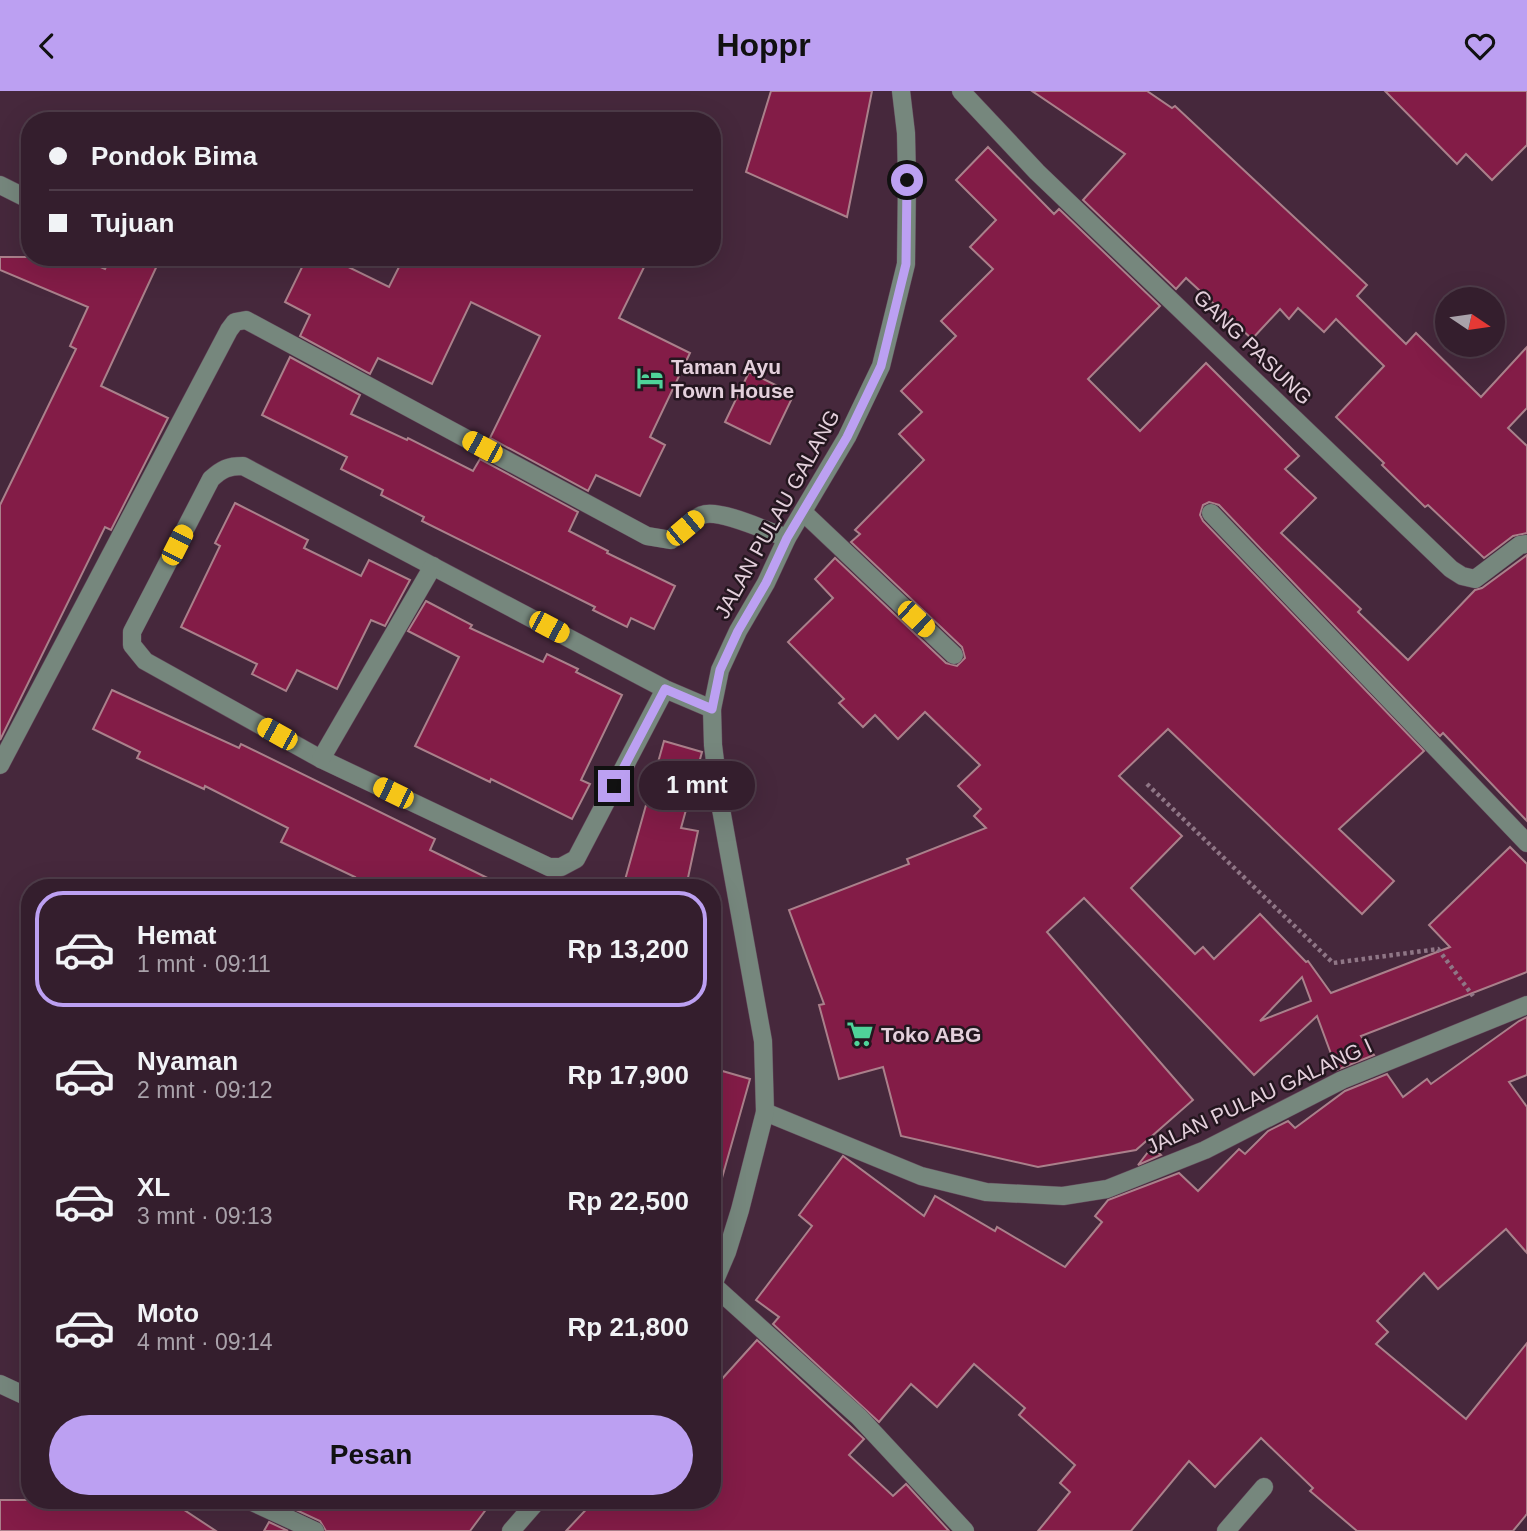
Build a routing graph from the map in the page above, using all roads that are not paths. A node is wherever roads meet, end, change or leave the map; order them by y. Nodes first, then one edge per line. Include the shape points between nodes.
1 (901, 91) edge
2 (961, 91) edge
3 (0, 185) edge
4 (21, 196) edge
5 (803, 512) junction
6 (1211, 513) dead end
7 (787, 538) junction
8 (1527, 544) edge
9 (433, 566) junction
10 (954, 655) dead end
11 (665, 689) junction
12 (712, 709) junction
13 (321, 759) junction
14 (0, 765) edge
15 (1527, 843) edge
16 (1527, 1005) edge
17 (765, 1112) junction
18 (721, 1267) edge
19 (721, 1293) edge
20 (0, 1384) edge
21 (21, 1394) edge
22 (1264, 1487) dead end
23 (267, 1509) edge
24 (530, 1509) edge
25 (315, 1531) edge
26 (511, 1531) edge
27 (965, 1531) edge
28 (1226, 1531) edge

1 - 5 street, JALAN PULAU GALANG via 907,232 898,299 881,366
2 - 8 street, GANG PASUNG via 1037,172 1451,569 1475,579
3 - 4 street
5 - 7 street, JALAN PULAU GALANG
5 - 10 street
6 - 15 street
7 - 12 street, JALAN PULAU GALANG via 720,670
7 - 14 street via 708,514 671,540 647,536 246,320 235,322
9 - 11 street
9 - 13 street
9 - 13 street via 243,466 230,466 211,479 132,632 132,645 145,661
11 - 12 street
11 - 13 street via 576,859 561,867 536,863
12 - 17 street, JALAN PULAU GALANG via 721,809 763,1041
16 - 17 street, JALAN PULAU GALANG I via 1342,1080 1205,1150 1107,1189 1063,1196 986,1192 921,1176
17 - 18 street, JALAN PULAU GALANG
19 - 27 street via 859,1417
20 - 21 street
22 - 28 street
23 - 25 street
24 - 26 street

